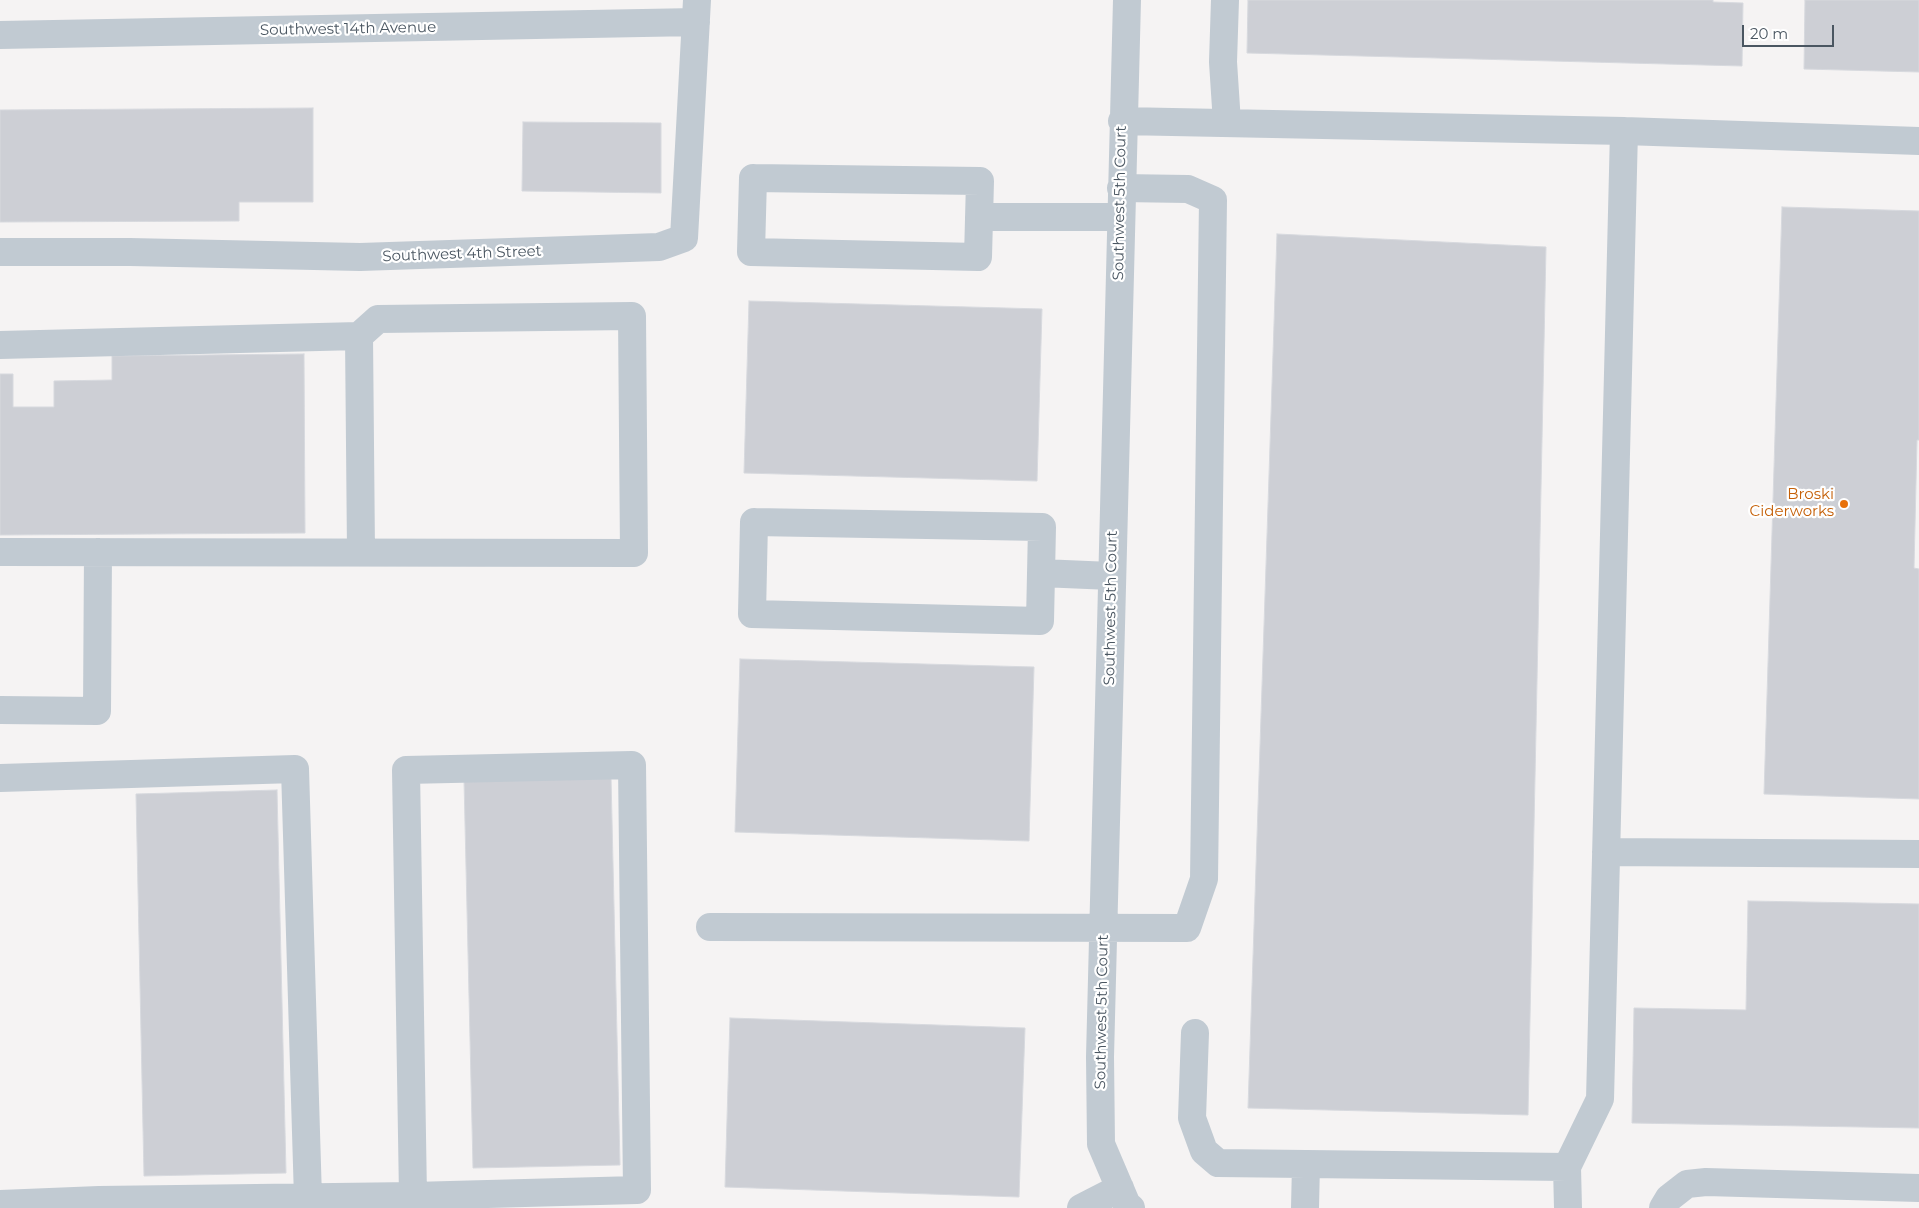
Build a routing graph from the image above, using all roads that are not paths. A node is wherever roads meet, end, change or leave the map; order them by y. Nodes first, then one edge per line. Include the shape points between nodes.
1 (1127, 0) edge
2 (1226, 0) edge
3 (697, 11) edge
4 (0, 35) edge
5 (1122, 121) junction
6 (1227, 123) junction
7 (1624, 130) junction
8 (1919, 141) edge
9 (1121, 188) junction
10 (979, 217) junction
11 (1120, 217) junction
12 (0, 252) edge
13 (359, 336) junction
14 (0, 345) edge
15 (0, 552) edge
16 (98, 552) junction
17 (361, 552) junction
18 (1041, 573) junction
19 (1111, 576) junction
20 (0, 710) edge
21 (0, 778) edge
22 (1606, 852) junction
23 (1919, 854) edge
24 (710, 927) dead end
25 (1103, 929) junction
26 (1194, 1033) dead end
27 (1306, 1164) junction
28 (1567, 1167) junction
29 (1919, 1188) edge
30 (308, 1198) junction
31 (1126, 1198) edge
32 (413, 1202) edge
33 (0, 1204) edge
34 (1081, 1208) edge
35 (1305, 1208) edge
36 (1568, 1208) edge
37 (1663, 1208) edge

1 - 5 street, Southwest 5th Court
2 - 6 street via 1223,62
3 - 4 street, Southwest 14th Avenue
3 - 12 street, Southwest 4th Street via 684,238 658,247 360,257
5 - 6 street
5 - 9 street, Southwest 5th Court
6 - 7 street
7 - 8 street
7 - 22 street
9 - 11 street, Southwest 5th Court
9 - 25 street via 1188,189 1213,200 1204,879 1187,928
10 - 10 street via 978,257 751,252 753,178 980,181
10 - 11 street
11 - 19 street, Southwest 5th Court
13 - 14 street
13 - 17 street
13 - 17 street via 378,319 632,316 634,553
15 - 16 street
16 - 17 street
16 - 20 street via 97,711
18 - 18 street via 1042,527 754,522 752,614 1040,621
18 - 19 street
19 - 25 street, Southwest 5th Court
21 - 30 street via 295,769
22 - 23 street
22 - 28 street via 1600,1099
24 - 25 street
25 - 31 street, Southwest 5th Court via 1101,1144
26 - 27 street via 1192,1118 1204,1151 1218,1163
27 - 28 street
27 - 35 street
28 - 36 street
29 - 37 street via 1706,1182 1687,1184 1668,1198
30 - 32 street
30 - 33 street
31 - 34 street
32 - 32 street via 406,770 632,765 637,1190

